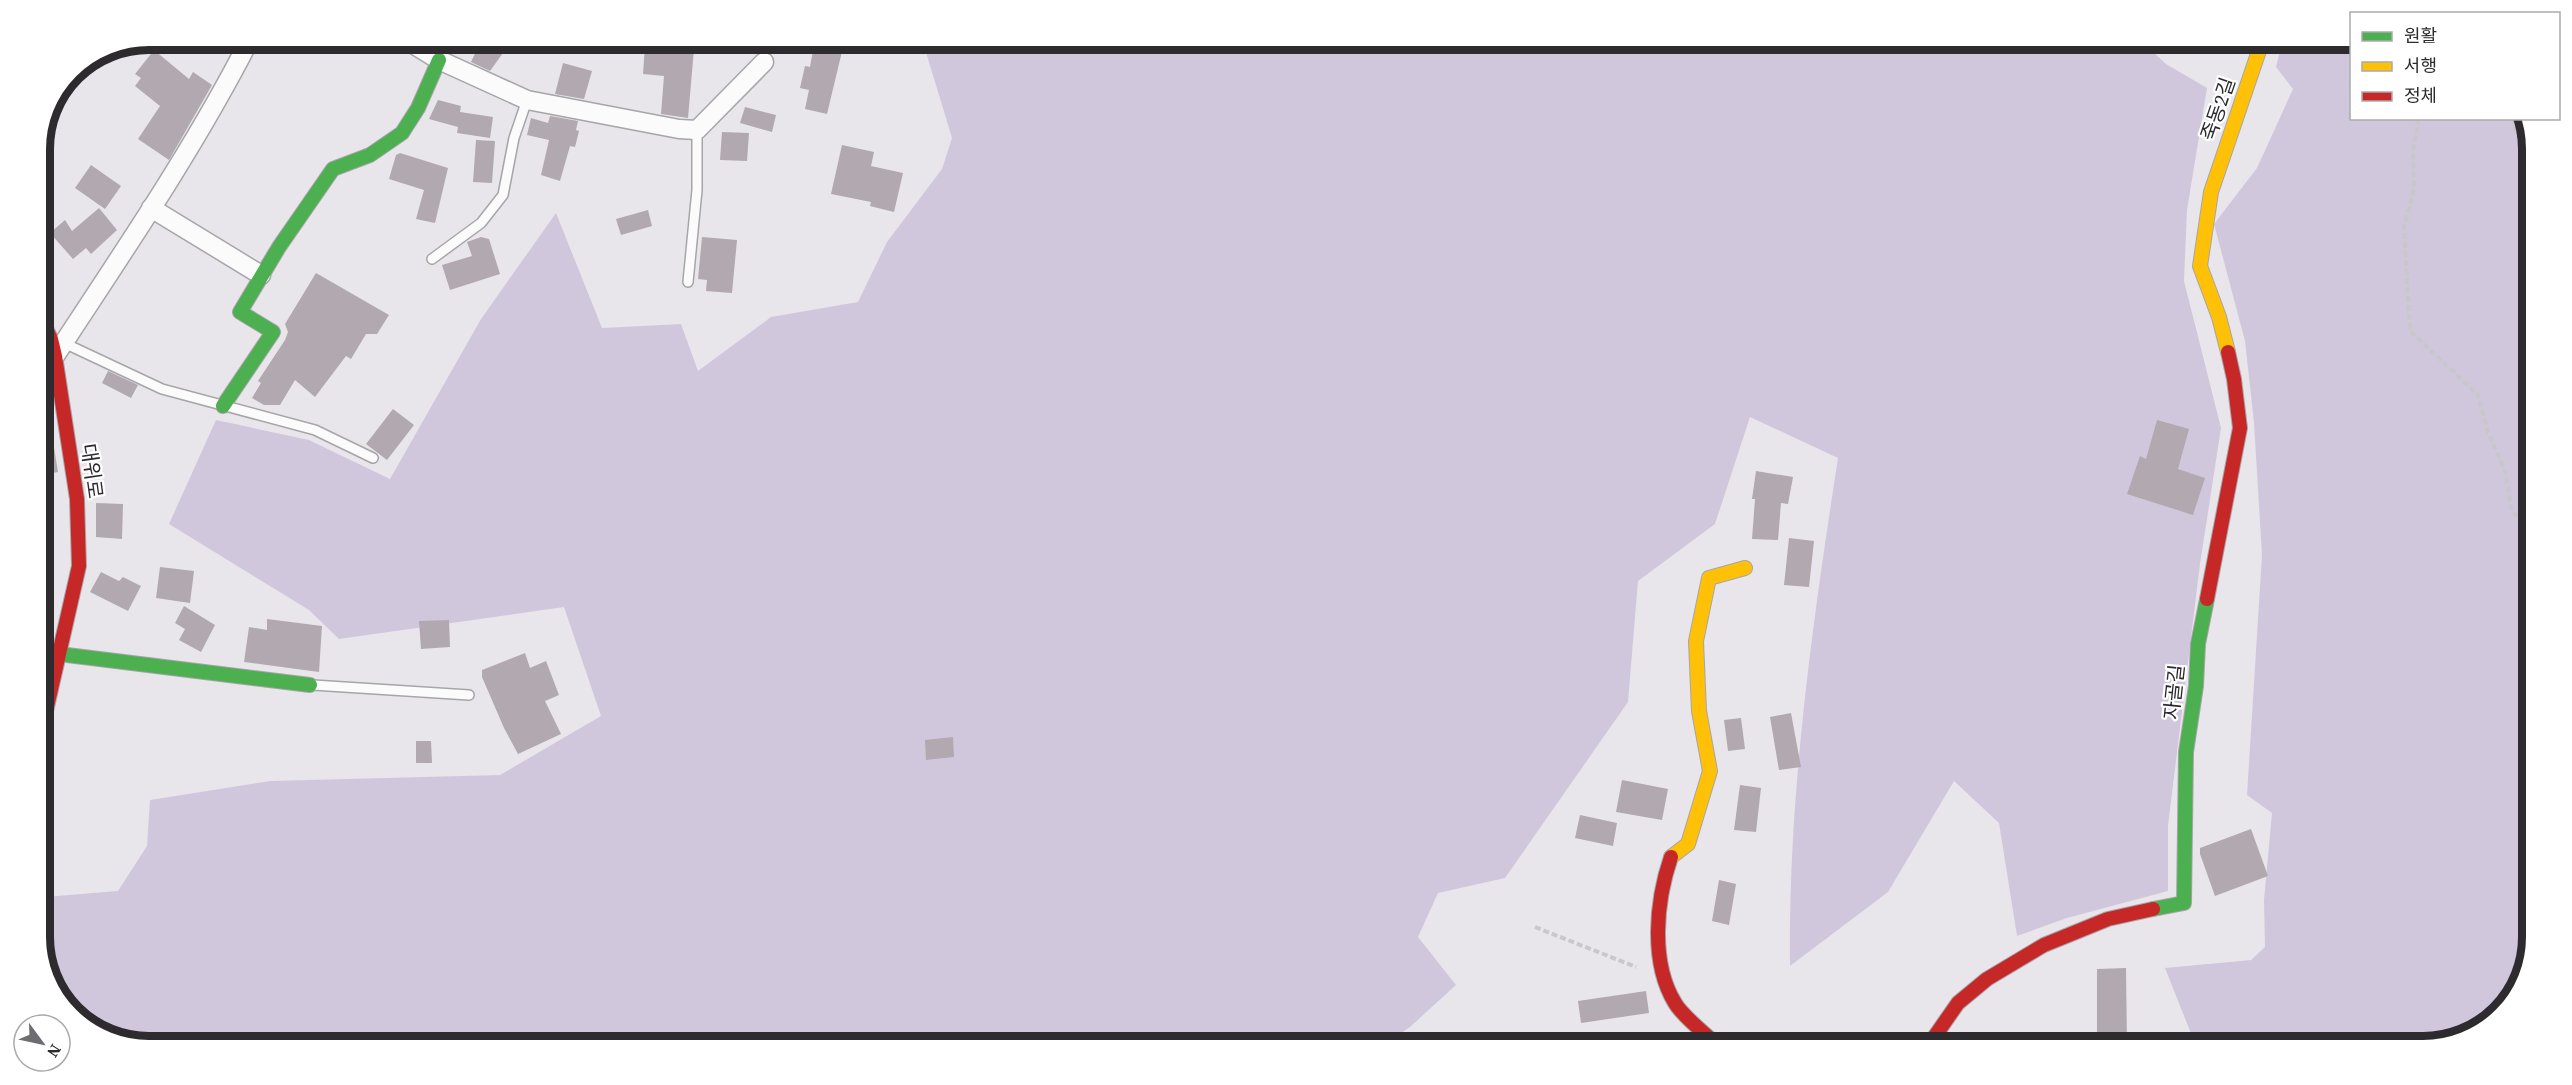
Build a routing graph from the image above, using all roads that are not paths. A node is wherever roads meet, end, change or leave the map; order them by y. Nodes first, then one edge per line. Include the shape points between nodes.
1 (244, 50) edge
2 (423, 50) edge
3 (2259, 50) edge
4 (439, 60) junction
5 (764, 62) dead end
6 (527, 100) junction
7 (696, 130) junction
8 (2211, 192) joint
9 (151, 208) junction
10 (432, 259) dead end
11 (261, 275) junction
12 (688, 282) dead end
13 (52, 346) edge
14 (223, 406) junction
15 (372, 458) dead end
16 (1745, 568) dead end
17 (59, 654) junction
18 (310, 685) joint
19 (50, 694) edge
20 (469, 695) dead end
21 (1708, 1036) edge
22 (1935, 1036) edge

1 - 9 street
2 - 4 street
3 - 8 street, 죽동2길
4 - 6 street
4 - 11 street via 402,134 370,155 333,169
5 - 7 street
6 - 7 street
6 - 10 lane via 502,195 481,223
7 - 12 lane via 697,190
8 - 22 street, 자골길 via 2200,266 2219,317 2234,378 2240,428 2198,644 2186,752 2184,903 2108,919 2044,945 1987,979 1958,1003
9 - 11 street
9 - 13 street
11 - 14 street via 240,312 273,332
13 - 14 lane via 162,389
13 - 17 street, 대위로 via 77,499 79,566
14 - 15 lane via 315,430
16 - 21 street via 1709,578 1696,641 1699,711 1710,771 1688,844 1670,858 1660,907 1658,962 1675,1004
17 - 18 street
17 - 19 street, 대위로
18 - 20 lane

